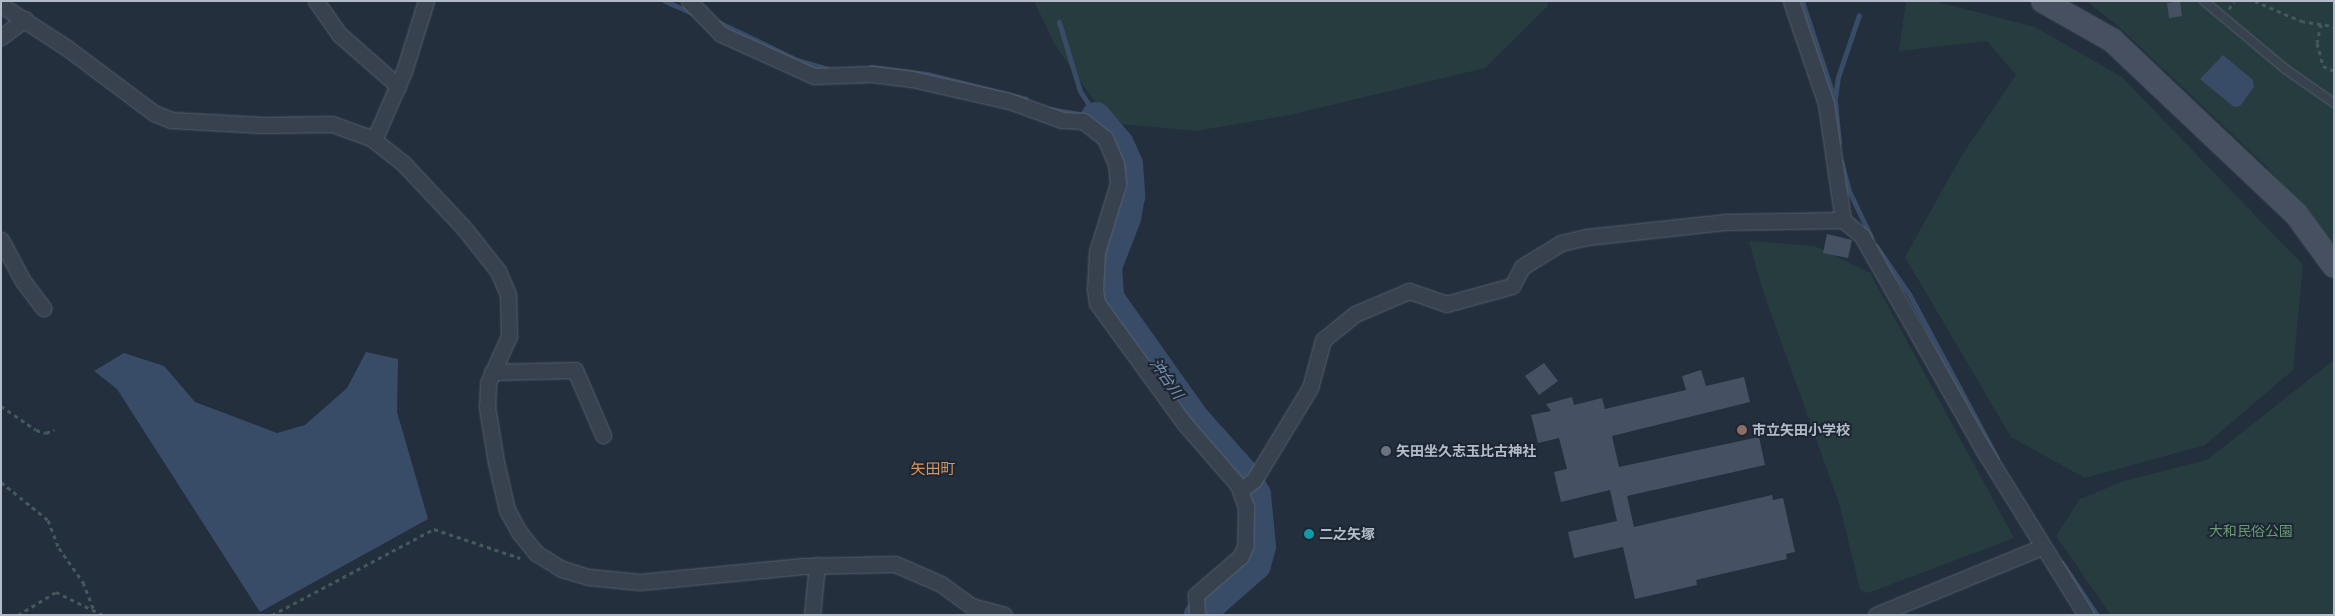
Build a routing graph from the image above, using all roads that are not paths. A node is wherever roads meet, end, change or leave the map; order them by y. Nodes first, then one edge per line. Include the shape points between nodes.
1 (316, 1) edge
2 (426, 1) edge
3 (689, 1) edge
4 (1791, 1) edge
5 (2043, 1) edge
6 (2204, 1) edge
7 (1, 5) edge
8 (25, 19) junction
9 (1, 37) edge
10 (398, 86) junction
11 (2334, 103) edge
12 (374, 140) junction
13 (1843, 220) junction
14 (1, 240) edge
15 (2334, 266) edge
16 (43, 308) dead end
17 (492, 372) junction
18 (603, 435) dead end
19 (1248, 485) junction
20 (2042, 546) junction
21 (817, 565) junction
22 (1197, 612) edge
23 (812, 615) edge
24 (1004, 615) edge
25 (1876, 615) edge
26 (2086, 615) edge

1 - 10 street via 339,34
2 - 10 street
3 - 19 street via 721,34 814,76 888,75 1009,101 1054,118 1084,121 1095,127 1110,148 1118,184 1097,252 1095,289 1098,303 1185,424
4 - 13 street via 1826,104
5 - 15 street via 2112,40 2296,214
6 - 11 lane via 2284,68
7 - 8 street
8 - 9 street
8 - 12 street via 135,100 171,120 264,125 317,122 350,129
10 - 12 street
12 - 17 street via 402,162 464,228 498,271 508,294 510,314 505,351
13 - 19 street via 1726,222 1587,236 1561,243 1522,267 1512,286 1446,304 1408,291 1354,314 1323,340 1310,388
13 - 20 street via 1862,236
14 - 16 street via 23,281
17 - 18 street via 575,370
17 - 21 street via 487,407 507,510 536,553 562,569 588,577 640,582
19 - 22 street via 1248,522 1241,556 1203,586 1196,595
20 - 25 street
20 - 26 street
21 - 23 street
21 - 24 street via 895,564 941,584 971,606

